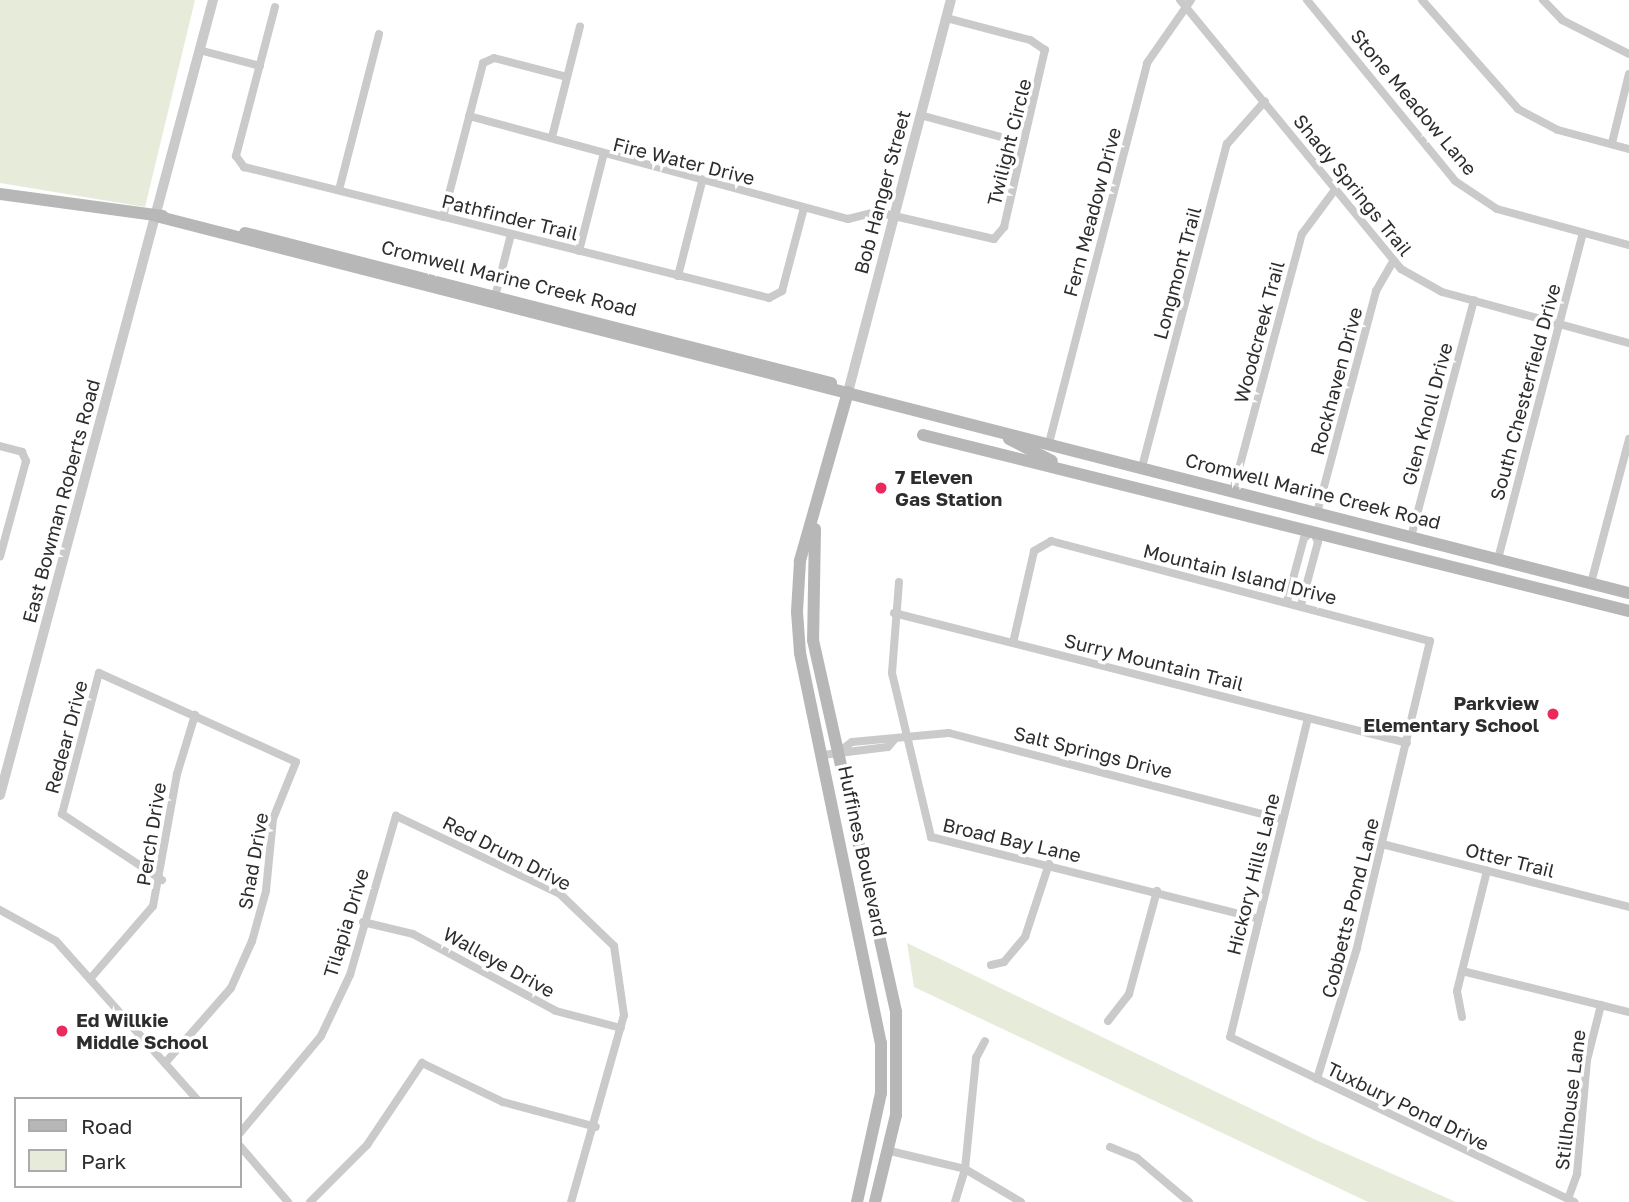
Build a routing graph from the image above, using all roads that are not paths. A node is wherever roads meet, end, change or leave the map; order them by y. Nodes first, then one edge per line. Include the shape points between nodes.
1 (213, 0) edge
2 (951, 0) edge
3 (1307, 0) edge
4 (1422, 0) edge
5 (1543, 0) edge
6 (1186, 2) edge
7 (275, 7) dead end
8 (946, 18) junction
9 (580, 26) dead end
10 (379, 34) dead end
11 (200, 50) junction
12 (1629, 54) edge
13 (260, 66) junction
14 (1629, 74) edge
15 (568, 77) junction
16 (1265, 100) junction
17 (920, 115) junction
18 (469, 116) junction
19 (552, 137) junction
20 (1023, 143) junction
21 (1612, 144) junction
22 (1629, 149) edge
23 (603, 157) junction
24 (702, 182) junction
25 (339, 190) junction
26 (1334, 191) junction
27 (0, 194) edge
28 (804, 208) junction
29 (894, 215) junction
30 (156, 216) junction
31 (443, 217) junction
32 (511, 233) junction
33 (1583, 233) junction
34 (1629, 245) edge
35 (579, 251) junction
36 (1393, 262) junction
37 (678, 276) junction
38 (496, 293) junction
39 (1474, 300) junction
40 (1560, 324) junction
41 (1629, 343) edge
42 (848, 392) junction
43 (987, 428) junction
44 (923, 435) dead end
45 (1629, 439) edge
46 (1049, 443) junction
47 (0, 446) edge
48 (1142, 467) junction
49 (1072, 470) junction
50 (1233, 491) junction
51 (816, 508) junction
52 (1317, 513) junction
53 (1313, 531) junction
54 (1411, 537) junction
55 (0, 557) edge
56 (1497, 559) junction
57 (899, 582) dead end
58 (1591, 583) junction
59 (1629, 593) edge
60 (1587, 600) junction
61 (1287, 601) junction
62 (1301, 605) junction
63 (1629, 611) edge
64 (894, 613) junction
65 (1013, 643) junction
66 (195, 715) junction
67 (1308, 718) junction
68 (911, 737) junction
69 (1407, 743) junction
70 (839, 752) junction
71 (823, 755) junction
72 (1, 788) edge
73 (396, 816) joint
74 (1282, 819) junction
75 (1382, 844) junction
76 (1049, 864) junction
77 (1488, 871) junction
78 (162, 880) junction
79 (1157, 891) junction
80 (1629, 907) edge
81 (0, 910) edge
82 (1257, 918) junction
83 (363, 922) junction
84 (991, 965) dead end
85 (1462, 971) junction
86 (90, 979) junction
87 (1601, 1005) junction
88 (1629, 1012) edge
89 (1462, 1017) dead end
90 (1108, 1021) dead end
91 (621, 1028) junction
92 (1230, 1037) joint
93 (985, 1041) dead end
94 (165, 1063) junction
95 (1317, 1079) junction
96 (195, 1097) edge
97 (596, 1127) junction
98 (242, 1131) edge
99 (1110, 1147) dead end
100 (242, 1148) edge
101 (890, 1151) junction
102 (965, 1170) junction
103 (1571, 1201) edge
104 (288, 1202) edge
105 (310, 1202) edge
106 (572, 1202) edge
107 (857, 1202) edge
108 (875, 1202) edge
109 (955, 1202) edge
110 (1021, 1202) edge
111 (1189, 1202) edge

1 - 11 street, East Bowman Roberts Road
2 - 8 street, Bob Hanger Street
3 - 33 street, Stone Meadow Lane via 1455,181 1497,209
4 - 21 street via 1518,109 1558,130
5 - 12 street via 1562,20
6 - 16 street, Shady Springs Trail
6 - 46 street, Fern Meadow Drive via 1147,63
7 - 13 street
8 - 17 street, Bob Hanger Street
8 - 20 street, Twilight Circle via 1030,40 1045,50
9 - 15 street
10 - 25 street
11 - 13 street
11 - 30 street, East Bowman Roberts Road
13 - 25 street, Pathfinder Trail via 238,162
14 - 21 street
15 - 18 street via 486,60
15 - 19 street
16 - 26 street, Shady Springs Trail
16 - 48 street, Longmont Trail via 1227,145
17 - 20 street
17 - 29 street, Bob Hanger Street
18 - 19 street, Fire Water Drive
18 - 31 street
19 - 23 street, Fire Water Drive
20 - 29 street, Twilight Circle via 998,237
21 - 22 street
23 - 24 street, Fire Water Drive
23 - 35 street
24 - 28 street, Fire Water Drive
24 - 37 street
25 - 31 street, Pathfinder Trail
26 - 36 street, Shady Springs Trail
26 - 50 street, Woodcreek Trail via 1301,234
27 - 30 main road, Cromwell Marine Creek Road
28 - 29 street, Fire Water Drive via 852,219 877,212
28 - 37 street, Pathfinder Trail via 777,297
29 - 42 street, Bob Hanger Street
30 - 38 main road, Cromwell Marine Creek Road
30 - 42 main road, Cromwell Marine Creek Road
30 - 72 street, East Bowman Roberts Road
31 - 32 street, Pathfinder Trail
32 - 35 street, Pathfinder Trail
32 - 38 street
33 - 34 street, Stone Meadow Lane
33 - 40 street, South Chesterfield Drive
35 - 37 street, Pathfinder Trail
36 - 39 street, Shady Springs Trail via 1422,283
36 - 52 street, Rockhaven Drive via 1376,291
38 - 42 main road, Cromwell Marine Creek Road via 815,374
39 - 40 street, Shady Springs Trail
39 - 54 street, Glen Knoll Drive
40 - 41 street, Shady Springs Trail
40 - 56 street, South Chesterfield Drive
42 - 43 main road, Cromwell Marine Creek Road
42 - 51 main road, Huffines Boulevard
43 - 46 main road, Cromwell Marine Creek Road
43 - 49 main road, Cromwell Marine Creek Road
44 - 49 main road, Cromwell Marine Creek Road
45 - 58 street
46 - 48 main road, Cromwell Marine Creek Road
47 - 55 street via 22,452 26,461
48 - 50 main road, Cromwell Marine Creek Road
49 - 53 main road, Cromwell Marine Creek Road
50 - 52 main road, Cromwell Marine Creek Road
51 - 70 main road, Huffines Boulevard via 813,640
51 - 71 main road, Huffines Boulevard via 800,561 797,612
52 - 53 main road
52 - 54 main road, Cromwell Marine Creek Road
53 - 60 main road, Cromwell Marine Creek Road
53 - 61 street via 1304,538
53 - 62 street via 1318,541
54 - 56 main road, Cromwell Marine Creek Road
56 - 58 main road, Cromwell Marine Creek Road
57 - 64 street, Broad Bay Lane
58 - 59 main road, Cromwell Marine Creek Road
58 - 60 main road
60 - 63 main road, Cromwell Marine Creek Road
61 - 62 street, Mountain Island Drive
61 - 65 street, Mountain Island Drive via 1044,542 1034,551
62 - 69 street, Mountain Island Drive via 1430,641
64 - 65 street, Surry Mountain Trail
64 - 68 street, Broad Bay Lane via 892,673
65 - 67 street, Surry Mountain Trail
66 - 78 street, Perch Drive via 177,774
66 - 78 street, Redear Drive via 99,673 62,814
66 - 94 street, Shad Drive via 296,762 274,819 266,891 252,941 231,988
67 - 69 street, Surry Mountain Trail
67 - 74 street, Hickory Hills Lane
68 - 70 street, Salt Springs Drive via 852,742
68 - 74 street, Salt Springs Drive via 964,735
68 - 76 street, Broad Bay Lane via 931,837
69 - 75 street, Cobbetts Pond Lane
70 - 71 street, Salt Springs Drive
70 - 101 main road, Huffines Boulevard via 896,1012 900,1065
71 - 107 main road, Huffines Boulevard via 881,1043 881,1093
73 - 83 street, Tilapia Drive
73 - 91 street, Red Drum Drive via 560,894 592,918 614,946 623,986
74 - 82 street, Hickory Hills Lane
75 - 77 street, Otter Trail
75 - 95 street, Cobbetts Pond Lane
76 - 79 street, Broad Bay Lane
76 - 84 street via 1025,937 1004,962
77 - 80 street, Otter Trail
77 - 85 street
78 - 86 street, Perch Drive via 153,906 126,944
79 - 82 street, Broad Bay Lane
79 - 90 street via 1129,994
81 - 86 street via 56,942
82 - 92 street, Hickory Hills Lane
83 - 91 street, Walleye Drive via 413,934 570,1017
83 - 98 street, Tilapia Drive via 350,975 321,1036
85 - 87 street
85 - 89 street via 1456,1000
86 - 94 street
87 - 88 street
87 - 103 street, Stillhouse Lane via 1587,1060
91 - 97 street, Red Drum Drive
92 - 95 street, Tuxbury Pond Drive
93 - 102 street via 976,1058
94 - 96 street
95 - 103 street, Tuxbury Pond Drive
97 - 105 street via 503,1102 422,1063 367,1145
97 - 106 street, Red Drum Drive
99 - 111 street via 1137,1158
100 - 104 street
101 - 102 street
101 - 108 main road, Huffines Boulevard
102 - 109 street
102 - 110 street

